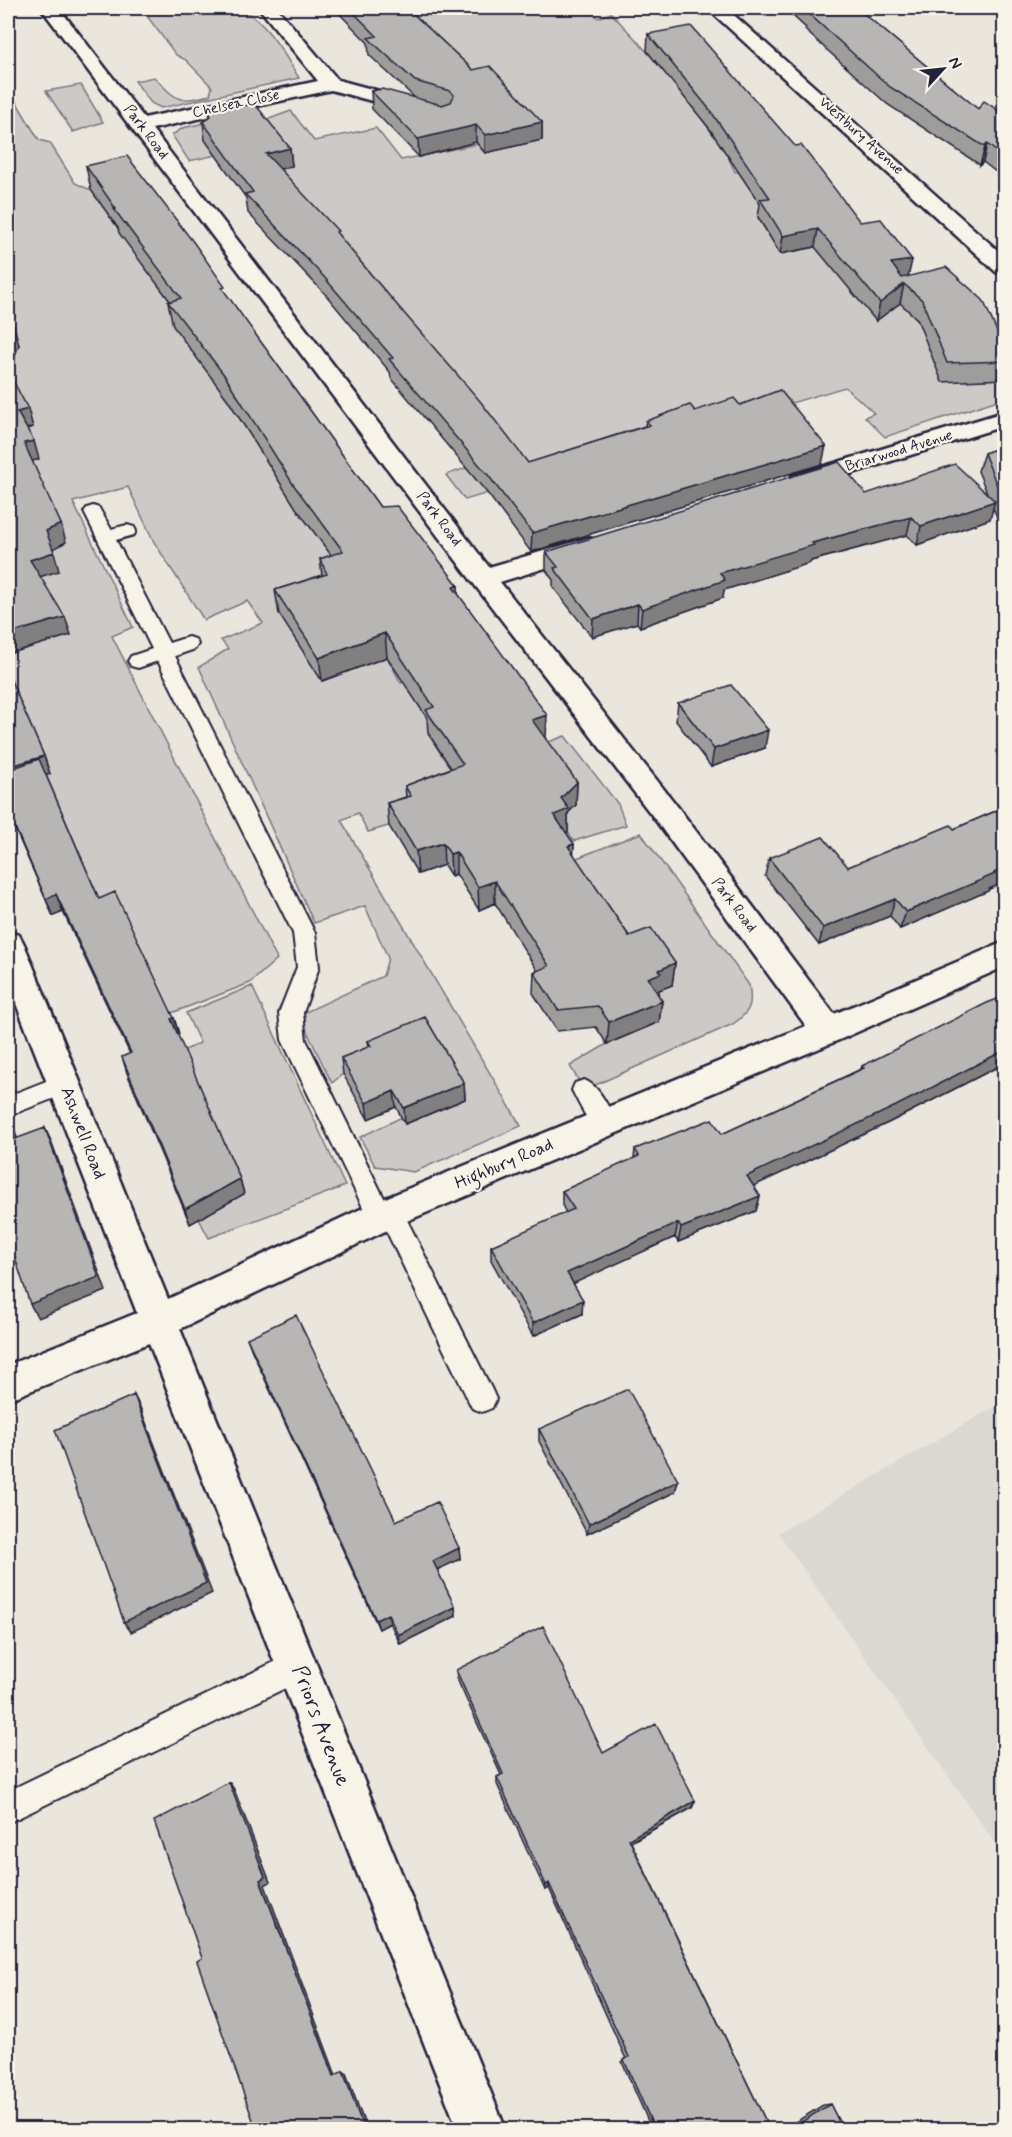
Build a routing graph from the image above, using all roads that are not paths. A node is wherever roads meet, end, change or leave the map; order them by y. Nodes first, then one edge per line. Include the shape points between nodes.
1 (50, 8) edge
2 (268, 8) edge
3 (716, 8) edge
4 (331, 84) junction
5 (432, 111) edge
6 (141, 124) junction
7 (1005, 267) edge
8 (1005, 419) edge
9 (778, 488) edge
10 (93, 512) dead end
11 (127, 531) dead end
12 (105, 537) junction
13 (608, 540) edge
14 (483, 578) junction
15 (188, 645) dead end
16 (164, 653) junction
17 (138, 661) dead end
18 (8, 944) edge
19 (1005, 954) edge
20 (828, 1031) junction
21 (64, 1084) junction
22 (584, 1090) dead end
23 (8, 1106) edge
24 (604, 1122) junction
25 (385, 1214) junction
26 (158, 1322) junction
27 (8, 1383) edge
28 (482, 1399) dead end
29 (297, 1666) junction
30 (8, 1807) edge
31 (482, 2130) edge

1 - 6 street, Park Road
2 - 4 street
3 - 7 street, Westbury Avenue
4 - 5 street, Chelsea Close
4 - 6 street, Chelsea Close
6 - 14 street, Park Road
8 - 9 street, Briarwood Avenue
10 - 12 lane
11 - 12 lane
12 - 16 lane
13 - 14 street
14 - 20 street, Park Road via 664,810
15 - 16 lane
16 - 17 lane
16 - 25 lane via 304,933 308,967 291,1013 294,1040
18 - 21 street, Ashwell Road
19 - 20 street, Highbury Road
20 - 24 street, Highbury Road
21 - 23 lane
21 - 26 street, Ashwell Road
22 - 24 lane
24 - 25 street, Highbury Road
25 - 26 street, Highbury Road
25 - 28 lane
26 - 27 street, Highbury Road
26 - 29 street, Priors Avenue
29 - 30 lane
29 - 31 street, Priors Avenue

